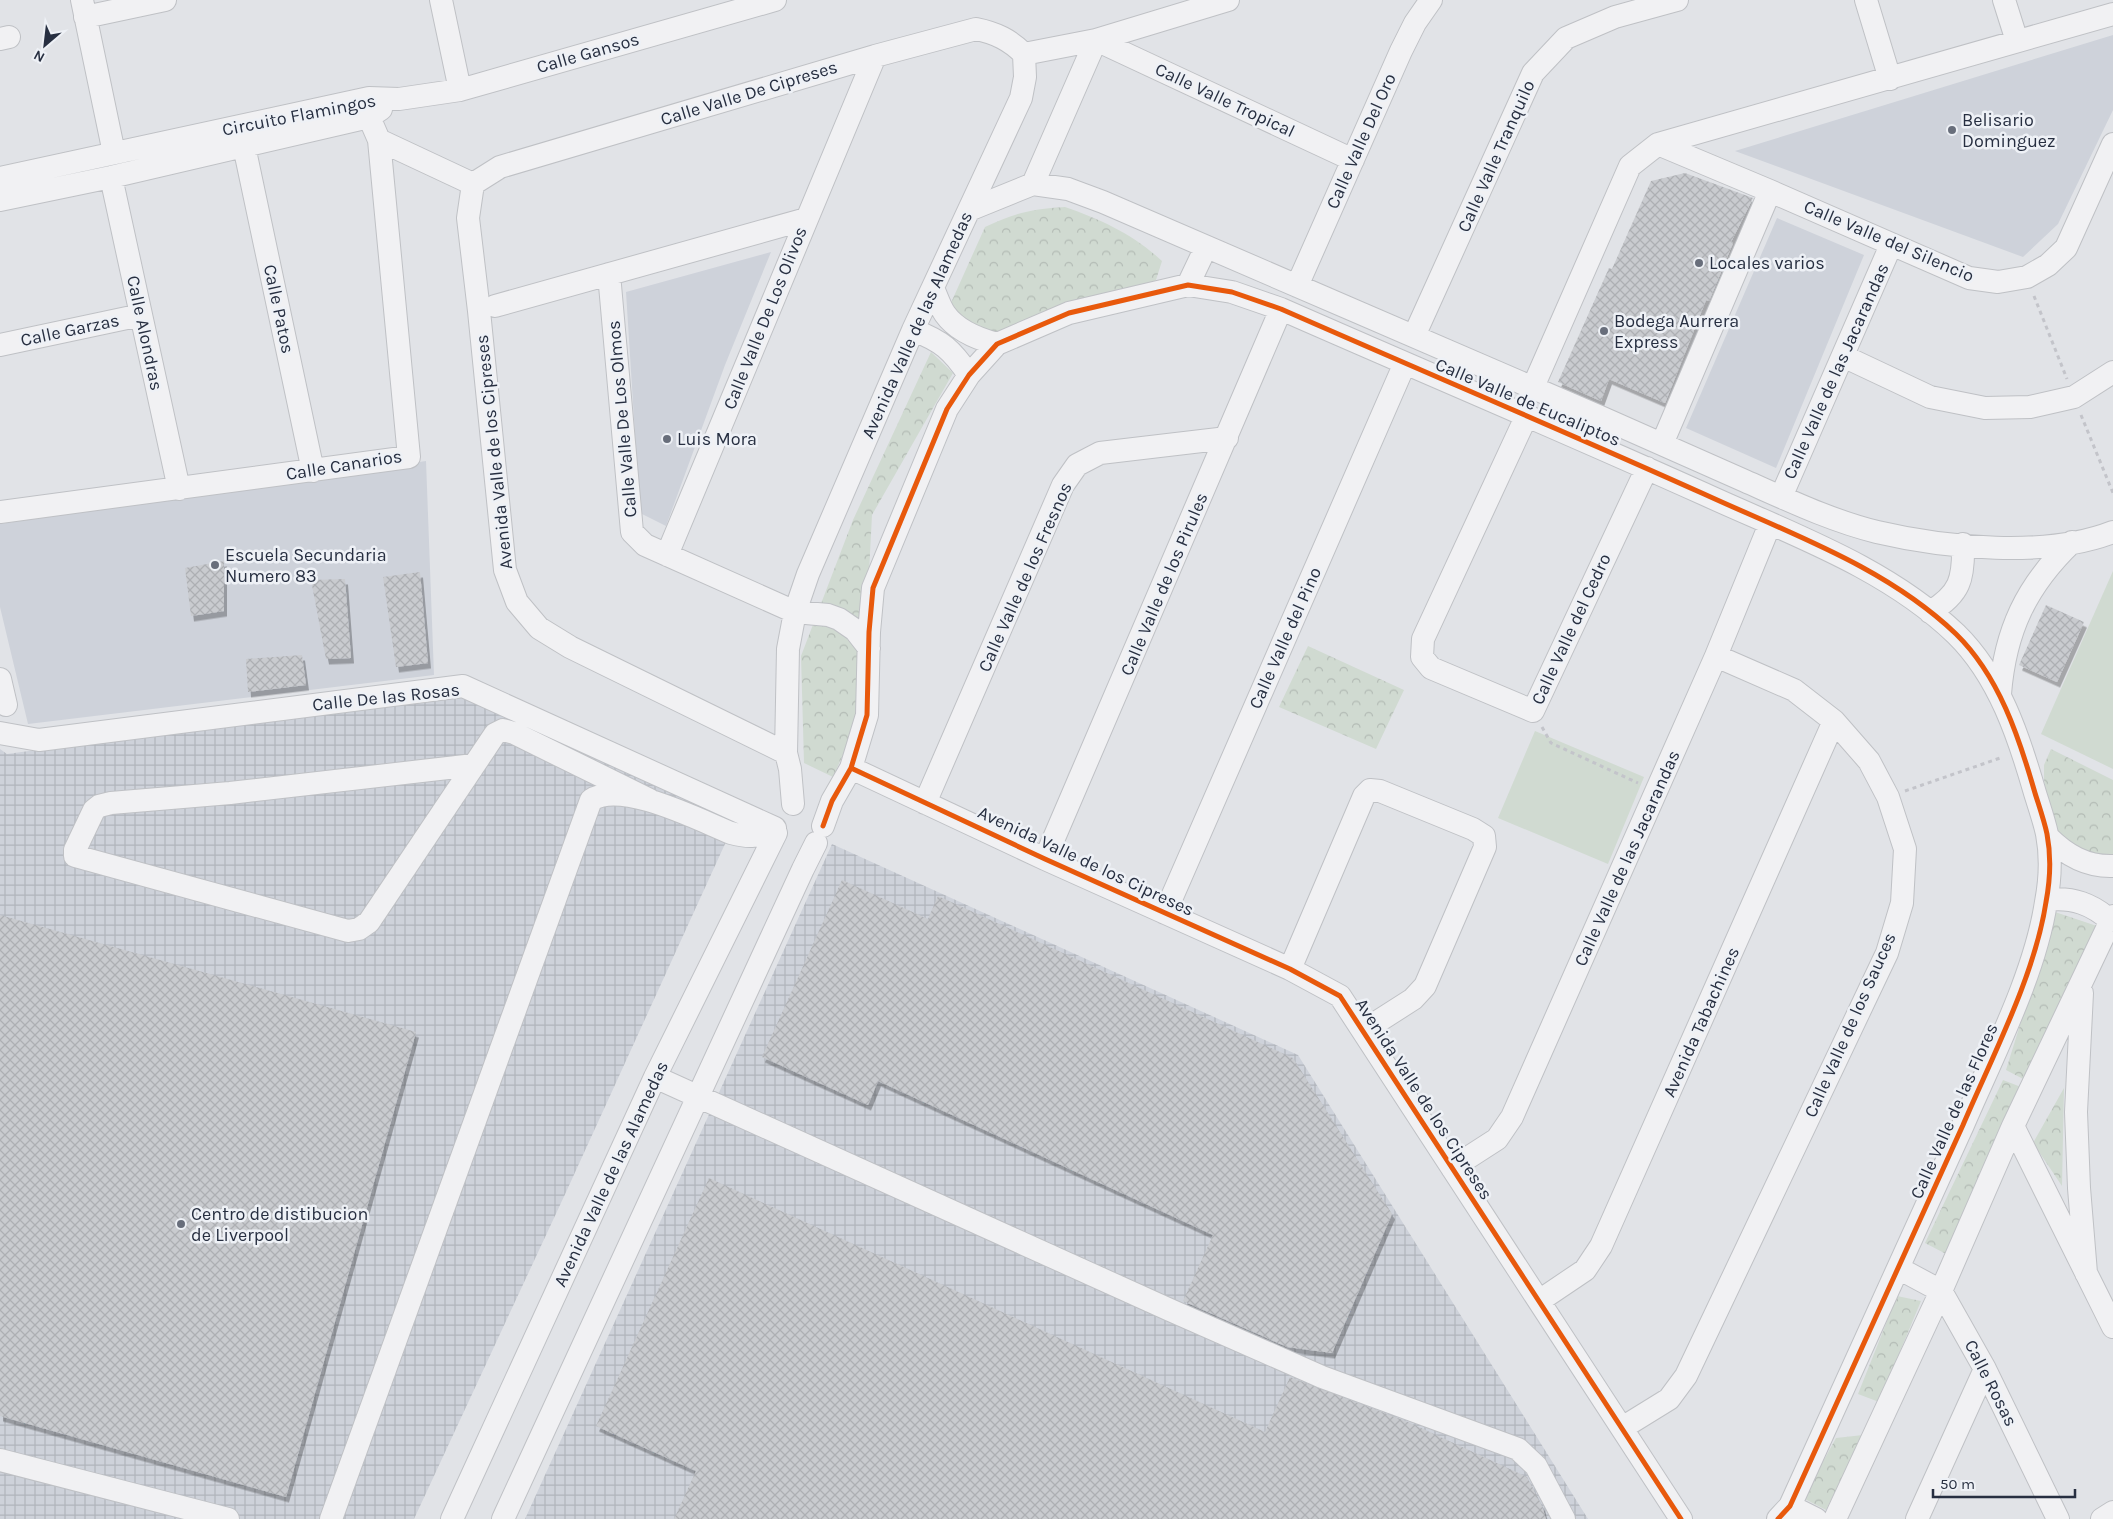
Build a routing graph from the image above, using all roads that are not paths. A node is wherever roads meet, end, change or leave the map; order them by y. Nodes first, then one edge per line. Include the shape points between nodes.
1 (165, 0) edge
2 (441, 0) edge
3 (775, 0) edge
4 (1228, 0) edge
5 (1431, 0) edge
6 (1677, 0) edge
7 (1866, 0) edge
8 (2004, 0) edge
9 (736, 5) edge
10 (83, 9) edge
11 (2113, 14) edge
12 (1096, 40) junction
13 (2017, 41) junction
14 (1024, 54) junction
15 (875, 56) junction
16 (1890, 79) junction
17 (460, 90) junction
18 (400, 99) joint
19 (369, 107) junction
20 (379, 140) junction
21 (1658, 144) junction
22 (2113, 144) edge
23 (244, 146) junction
24 (114, 153) junction
25 (1354, 160) junction
26 (111, 177) junction
27 (0, 178) edge
28 (473, 184) junction
29 (1032, 184) junction
30 (1770, 191) junction
31 (0, 200) edge
32 (969, 210) junction
33 (806, 219) junction
34 (1891, 245) junction
35 (1206, 247) junction
36 (609, 274) junction
37 (1188, 285) junction
38 (1297, 286) junction
39 (933, 288) junction
40 (495, 306) dead end
41 (1281, 309) junction
42 (141, 315) junction
43 (913, 330) junction
44 (1414, 336) junction
45 (997, 344) junction
46 (0, 345) edge
47 (1843, 356) junction
48 (1405, 363) junction
49 (2113, 372) edge
50 (969, 375) junction
51 (1533, 387) junction
52 (1526, 417) junction
53 (1227, 438) junction
54 (1662, 444) junction
55 (1646, 468) junction
56 (313, 471) junction
57 (179, 489) junction
58 (1781, 497) junction
59 (0, 512) edge
60 (1770, 524) junction
61 (2113, 532) edge
62 (2072, 542) junction
63 (1963, 544) junction
64 (667, 555) junction
65 (795, 612) junction
66 (1930, 612) junction
67 (868, 648) junction
68 (1716, 656) junction
69 (0, 679) edge
70 (2000, 694) junction
71 (6, 705) dead end
72 (1834, 721) junction
73 (0, 733) edge
74 (786, 753) junction
75 (474, 765) junction
76 (851, 768) junction
77 (650, 800) junction
78 (925, 803) junction
79 (793, 804) junction
80 (775, 830) junction
81 (820, 834) junction
82 (2048, 836) junction
83 (1045, 859) junction
84 (2113, 866) edge
85 (2047, 900) junction
86 (1165, 913) junction
87 (2112, 919) edge
88 (1290, 970) junction
89 (2083, 982) junction
90 (1363, 1031) junction
91 (655, 1077) junction
92 (699, 1096) junction
93 (2013, 1126) junction
94 (1452, 1168) junction
95 (1900, 1268) junction
96 (2086, 1273) junction
97 (1942, 1291) junction
98 (1539, 1301) junction
99 (2113, 1327) edge
100 (1985, 1369) junction
101 (1622, 1428) junction
102 (0, 1460) edge
103 (2113, 1512) edge
104 (1784, 1513) edge
105 (228, 1519) edge
106 (331, 1519) edge
107 (452, 1519) edge
108 (503, 1519) edge
109 (1564, 1519) edge
110 (1681, 1519) edge
111 (1816, 1519) edge
112 (1835, 1519) edge
113 (1917, 1519) edge
114 (2058, 1519) edge
115 (2102, 1519) edge

1 - 10 street
2 - 17 street
3 - 9 street, Calle Gansos
4 - 12 street
5 - 25 street, Calle Valle Del Oro via 1401,51
6 - 44 street, Calle Valle Tranquilo via 1615,17 1566,38 1533,73
7 - 16 street
8 - 13 street
9 - 17 street, Calle Gansos
10 - 24 street
11 - 13 street
12 - 14 street
12 - 25 street, Calle Valle Tropical
12 - 29 street
13 - 16 street
14 - 15 street, Calle Valle De Cipreses via 1010,40 976,29
14 - 32 street, Avenida Valle de las Alamedas via 1022,98
15 - 28 street, Calle Valle De Cipreses via 500,167
15 - 33 street, Calle Valle De Los Olivos
16 - 21 street
17 - 18 street, Calle Gansos
18 - 19 street, Circuito Flamingos
19 - 20 street, Calle Canarios
19 - 23 street, Circuito Flamingos
19 - 24 street, Circuito Flamingos
20 - 28 street
20 - 56 street, Calle Canarios via 409,457
21 - 30 street, Calle Valle del Silencio
21 - 51 street via 1630,166
22 - 34 street, Calle Valle del Silencio via 2066,248 2048,265 2026,277 1998,282 1969,278
23 - 26 street, Circuito Flamingos
23 - 56 street, Calle Patos
24 - 27 street, Circuito Flamingos
25 - 38 street, Calle Valle Del Oro
26 - 31 street, Circuito Flamingos
26 - 42 street, Calle Alondras
28 - 74 street, Avenida Valle de los Cipreses via 468,218 505,570 517,602 538,628 570,646
29 - 32 street
29 - 35 street, Calle Valle de Eucaliptos via 1068,189
30 - 34 street, Calle Valle del Silencio
30 - 54 street
32 - 39 street, Avenida Valle de las Alamedas
33 - 36 street, Calle Valle De Los Olivos
33 - 64 street, Calle Valle De Los Olivos
34 - 47 street, Calle Valle de las Jacarandas
35 - 37 street
35 - 38 street, Calle Valle de Eucaliptos
36 - 40 street, Calle Valle De Los Olivos
36 - 64 street, Calle Valle De Los Olmos via 632,532 645,544
37 - 41 street, Calle Valle de Eucaliptos via 1232,292
37 - 45 street, Calle Valle de Eucaliptos via 1069,313
38 - 44 street, Calle Valle de Eucaliptos
39 - 43 street, Avenida Valle de las Alamedas
39 - 45 street via 944,314 957,327 976,338
41 - 48 street, Calle Valle de Eucaliptos
41 - 53 street, Calle Valle de los Pirules
42 - 46 street, Calle Garzas
42 - 57 street, Calle Alondras
43 - 50 street via 945,345
43 - 65 street, Avenida Valle de las Alamedas via 808,574
44 - 51 street, Calle Valle de Eucaliptos
45 - 50 street
47 - 49 street via 1930,397 1985,408 2030,407 2074,396
47 - 58 street, Calle Valle de las Jacarandas
48 - 52 street, Calle Valle de Eucaliptos
48 - 86 street, Calle Valle del Pino
50 - 67 street via 947,409 873,588
51 - 54 street, Calle Valle de Eucaliptos
52 - 55 street, Calle Valle de Eucaliptos
52 - 55 street, Calle Valle del Cedro via 1423,639 1422,657 1431,668 1534,712
53 - 78 street, Calle Valle de los Fresnos via 1100,453 1078,465 1063,485
53 - 83 street, Calle Valle de los Pirules
54 - 58 street, Calle Valle de Eucaliptos
55 - 60 street, Calle Valle de Eucaliptos
56 - 57 street, Calle Canarios
57 - 59 street, Calle Canarios
58 - 63 street, Calle Valle de Eucaliptos via 1878,532
60 - 66 street, Calle Valle de Eucaliptos via 1855,564 1893,585
60 - 68 street, Calle Valle de las Jacarandas
61 - 62 street
62 - 63 street, Calle Valle de Eucaliptos via 1996,548
62 - 70 street via 2038,578 2025,599 2006,645
63 - 66 street via 1961,579 1946,602
64 - 65 street, Calle Valle De Los Olmos
65 - 67 street, Calle Valle De Los Olmos via 840,619 855,630
65 - 74 street, Avenida Valle de las Alamedas via 788,650
66 - 70 street, Calle Valle de Eucaliptos via 1959,637
67 - 76 street via 867,715
68 - 72 street, Calle Valle de los Sauces via 1794,690
68 - 94 street, Calle Valle de las Jacarandas via 1512,1117 1497,1139
69 - 71 street
70 - 82 street, Calle Valle de las Flores via 2023,750
72 - 98 street, Avenida Tabachines via 1601,1246 1586,1270
72 - 101 street, Calle Valle de los Sauces via 1869,761 1888,797 1904,849 1902,903 1887,953 1686,1376 1669,1399
73 - 80 street, Calle De las Rosas via 39,740 463,686
74 - 79 street, Avenida Valle de las Alamedas
75 - 75 street via 368,922 360,929 348,931 75,856 94,810 105,804
75 - 77 street via 495,734 503,730
76 - 78 street, Avenida Valle de los Cipreses
76 - 81 street via 832,801
77 - 80 street via 745,837
77 - 106 street via 612,794 599,795 591,800
78 - 83 street, Avenida Valle de los Cipreses
79 - 80 street via 780,813
79 - 81 street via 813,808 821,819
80 - 81 street via 778,839 789,849 804,850
80 - 91 street, Avenida Valle de las Alamedas
81 - 92 street
82 - 84 street via 2073,858 2089,864
82 - 85 street, Calle Valle de las Flores
83 - 86 street, Avenida Valle de los Cipreses
85 - 87 street via 2061,898 2088,904
85 - 95 street, Calle Valle de las Flores via 2039,938 2024,982
86 - 88 street, Avenida Valle de los Cipreses
87 - 89 street
88 - 90 street, Avenida Valle de los Cipreses via 1340,996
88 - 90 street via 1364,796 1370,790 1380,790 1484,836 1485,847 1425,986 1413,999
89 - 93 street
89 - 96 street via 2076,1112
90 - 94 street, Avenida Valle de los Cipreses
91 - 92 street
91 - 107 street, Avenida Valle de las Alamedas
92 - 108 street
92 - 109 street via 1322,1377 1518,1449 1536,1466
93 - 96 street
93 - 97 street
94 - 98 street, Avenida Valle de los Cipreses
95 - 97 street
95 - 104 street, Calle Valle de las Flores
96 - 99 street
97 - 100 street, Calle Rosas
97 - 112 street
98 - 101 street, Avenida Valle de los Cipreses
100 - 113 street
100 - 114 street, Calle Rosas
101 - 110 street, Avenida Valle de los Cipreses
102 - 105 street
103 - 115 street
104 - 111 street

